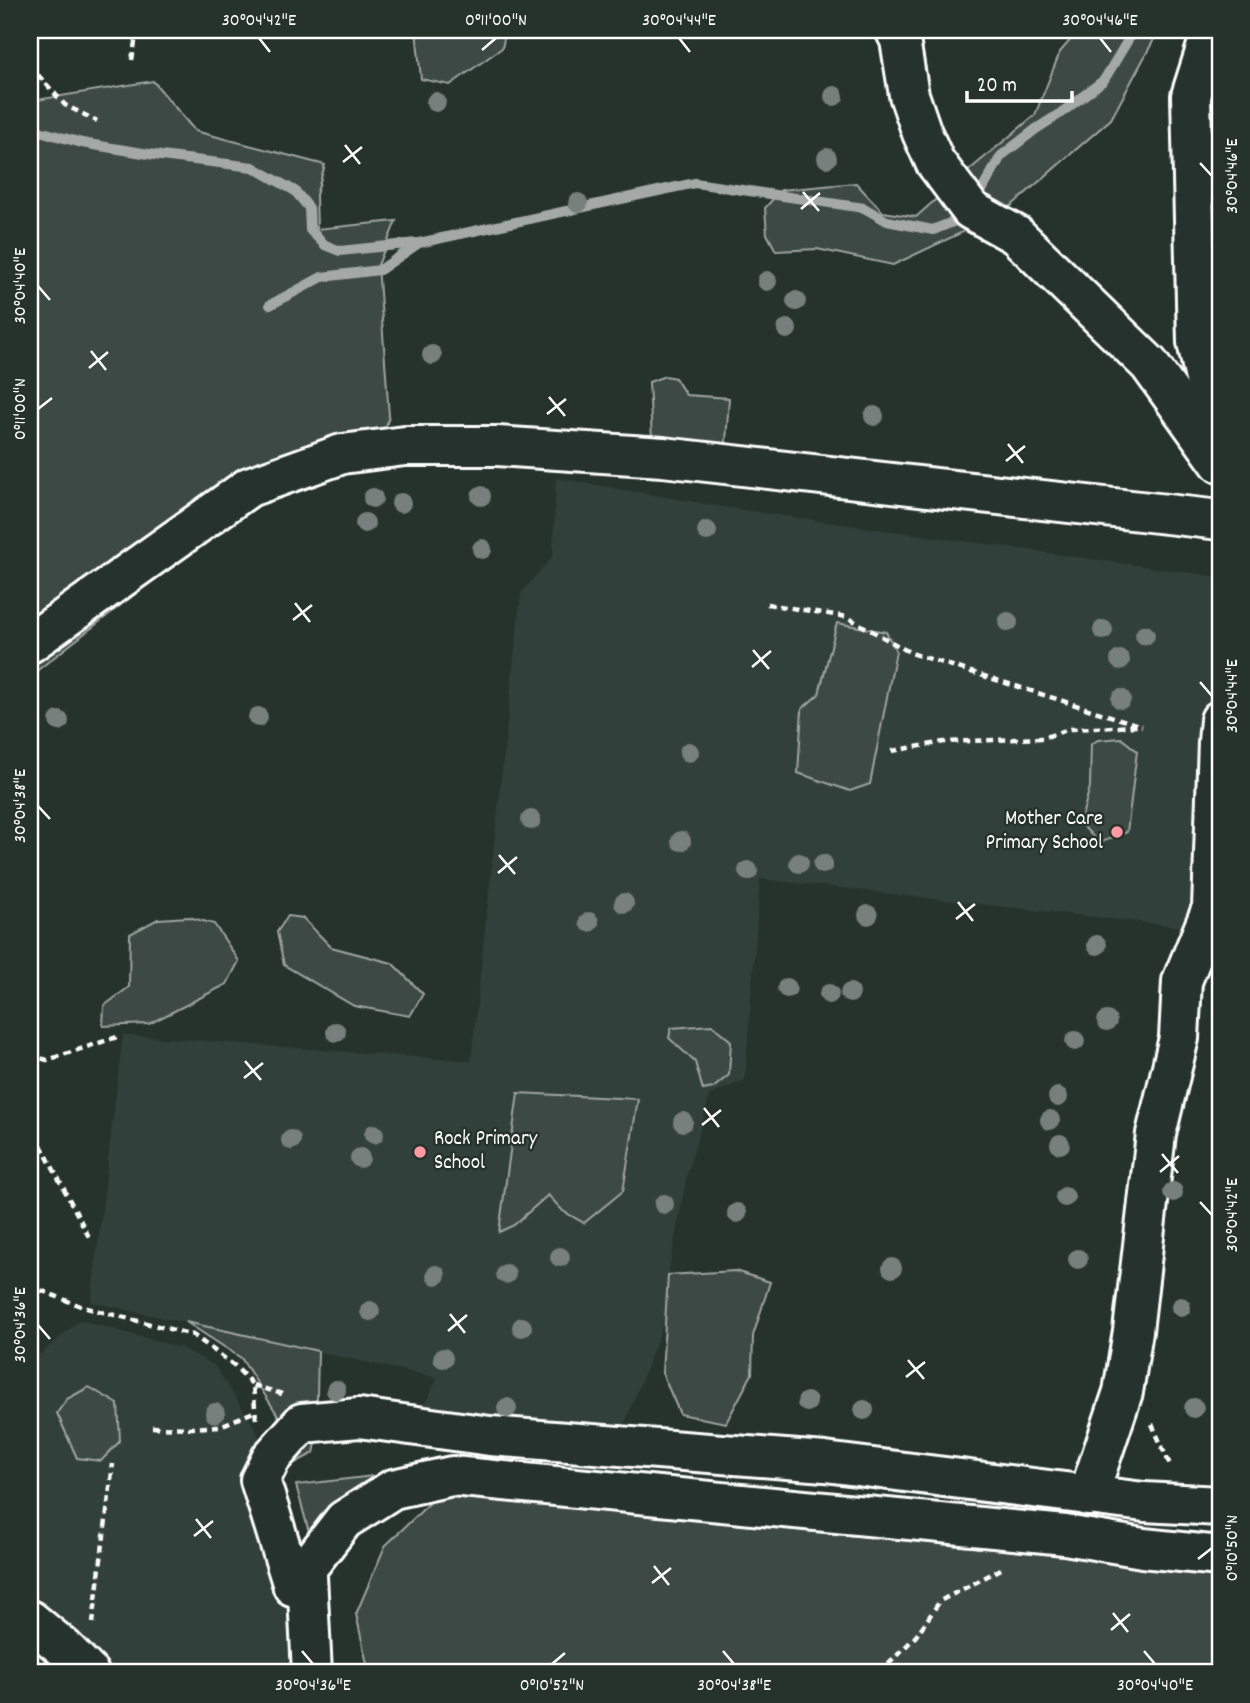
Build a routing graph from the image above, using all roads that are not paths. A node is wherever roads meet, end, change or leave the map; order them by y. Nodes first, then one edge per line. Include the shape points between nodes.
1 (1212, 30) edge
2 (906, 33) edge
3 (1220, 449) edge
4 (1220, 463) edge
5 (1220, 520) edge
6 (30, 643) edge
7 (1220, 720) edge
8 (1088, 1496) junction
9 (1220, 1506) edge
10 (1220, 1556) edge
11 (293, 1586) junction
12 (30, 1620) edge
13 (89, 1673) edge
14 (312, 1673) edge

1 - 3 street via 1191,96 1197,342
2 - 4 street via 909,95 935,162 971,210 1016,235 1149,365
5 - 6 street via 663,457 497,446 405,446 342,454 249,487
7 - 8 street via 1212,908 1182,981 1179,1038 1156,1133 1123,1392
8 - 9 street
8 - 11 street via 825,1462 490,1436 359,1418 302,1423 271,1458 260,1480
10 - 11 street via 1065,1535 452,1476 393,1489 345,1520
11 - 14 street via 307,1576
12 - 13 street

